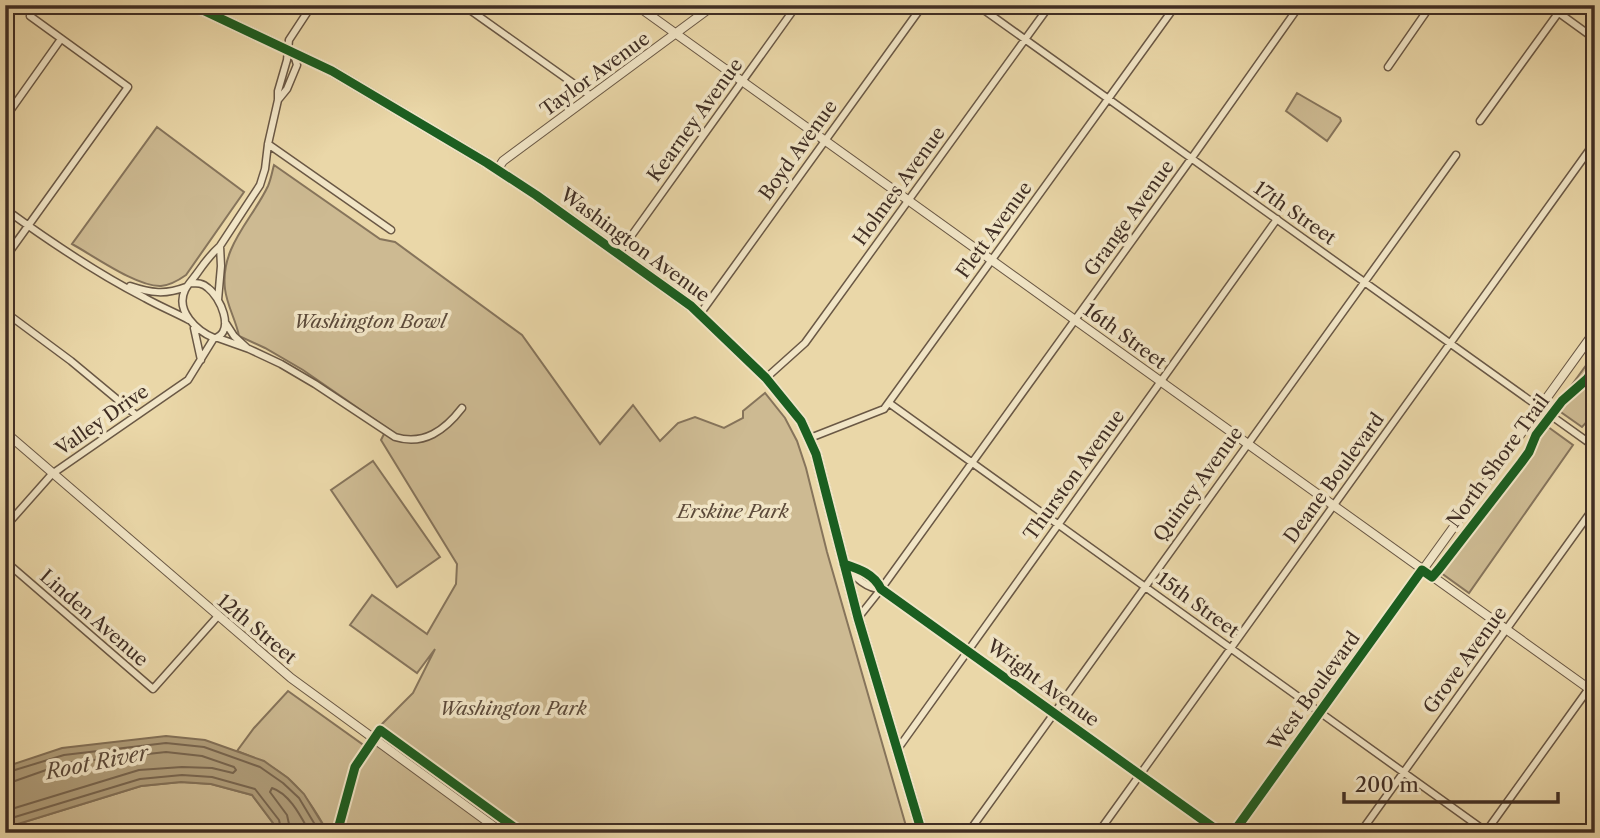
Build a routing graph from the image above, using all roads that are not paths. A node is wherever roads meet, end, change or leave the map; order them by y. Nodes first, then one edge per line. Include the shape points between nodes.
1 (192, 5) edge
2 (312, 5) edge
3 (463, 5) edge
4 (714, 5) edge
5 (797, 5) edge
6 (923, 5) edge
7 (977, 5) edge
8 (1050, 5) edge
9 (1176, 5) edge
10 (1300, 5) edge
11 (1431, 5) edge
12 (1548, 5) edge
13 (1564, 5) edge
14 (642, 7) edge
15 (1558, 13) junction
16 (30, 16) dead end
17 (676, 34) junction
18 (61, 39) junction
19 (1595, 39) edge
20 (1025, 40) junction
21 (290, 47) junction
22 (1388, 67) dead end
23 (743, 81) junction
24 (591, 96) junction
25 (278, 100) junction
26 (1108, 100) junction
27 (5, 118) edge
28 (1480, 121) dead end
29 (825, 141) junction
30 (1595, 142) edge
31 (268, 144) junction
32 (1456, 155) dead end
33 (1191, 159) junction
34 (497, 170) junction
35 (908, 200) junction
36 (5, 209) edge
37 (1277, 219) junction
38 (29, 226) junction
39 (391, 230) dead end
40 (220, 246) junction
41 (619, 253) junction
42 (5, 258) edge
43 (991, 260) junction
44 (1364, 281) junction
45 (118, 282) junction
46 (189, 285) junction
47 (218, 301) junction
48 (5, 312) edge
49 (700, 314) junction
50 (1074, 320) junction
51 (190, 321) junction
52 (225, 321) junction
53 (1595, 331) edge
54 (216, 338) junction
55 (1450, 343) junction
56 (248, 349) junction
57 (201, 360) junction
58 (766, 378) junction
59 (1161, 382) junction
60 (889, 403) junction
61 (1539, 407) junction
62 (462, 408) dead end
63 (136, 415) junction
64 (5, 432) edge
65 (810, 438) junction
66 (1247, 444) junction
67 (1595, 447) edge
68 (972, 462) junction
69 (52, 474) junction
70 (1333, 506) junction
71 (1595, 506) edge
72 (1058, 524) junction
73 (5, 527) edge
74 (5, 561) edge
75 (844, 564) junction
76 (1422, 570) junction
77 (1145, 586) junction
78 (881, 589) junction
79 (218, 616) junction
80 (858, 618) junction
81 (1506, 629) junction
82 (1231, 648) junction
83 (968, 651) junction
84 (1595, 680) edge
85 (1592, 691) edge
86 (1320, 712) junction
87 (1054, 713) junction
88 (897, 750) junction
89 (1404, 772) junction
90 (1140, 774) junction
91 (1487, 832) edge
92 (503, 833) edge
93 (922, 833) edge
94 (968, 833) edge
95 (1098, 833) edge
96 (1221, 833) edge
97 (1233, 833) edge
98 (1360, 833) edge

1 - 21 main road, Washington Avenue
2 - 21 street
3 - 24 street
4 - 17 street, Taylor Avenue
5 - 23 street, Kearney Avenue
6 - 29 street, Boyd Avenue
7 - 20 street, 17th Street
8 - 20 street, Holmes Avenue
9 - 26 street, Flett Avenue
10 - 33 street, Grange Avenue
11 - 22 street
12 - 15 street
13 - 15 street
14 - 17 street, 16th Street
15 - 19 street
15 - 28 street
16 - 18 street
17 - 23 street, 16th Street
17 - 24 street, Taylor Avenue
18 - 27 street
18 - 38 street via 128,87
20 - 26 street, 17th Street
20 - 35 street, Holmes Avenue
21 - 25 street
21 - 25 street via 297,65
21 - 34 main road, Washington Avenue
23 - 29 street, 16th Street
23 - 41 street, Kearney Avenue
24 - 34 street, Taylor Avenue
25 - 31 street
26 - 33 street, 17th Street
26 - 43 street, Flett Avenue
29 - 35 street, 16th Street
29 - 49 street, Boyd Avenue
30 - 55 street, Deane Boulevard
31 - 39 street
31 - 40 street via 260,185
32 - 44 street, Quincy Avenue
33 - 37 street, 17th Street
33 - 50 street, Grange Avenue
34 - 41 main road, Washington Avenue
35 - 43 street, 16th Street
35 - 58 street, Holmes Avenue via 805,343
36 - 38 street
37 - 44 street, 17th Street
37 - 59 street, Thurston Avenue
38 - 42 street
38 - 45 street
40 - 46 street
40 - 47 street
41 - 49 main road, Washington Avenue
43 - 50 street, 16th Street
43 - 60 street, Flett Avenue
44 - 55 street, 17th Street
44 - 66 street, Quincy Avenue
45 - 46 street via 162,293
45 - 51 street
46 - 47 street via 205,286
46 - 51 street via 183,299
47 - 52 street
48 - 63 street
49 - 58 main road, Washington Avenue
50 - 59 street, 16th Street
50 - 68 street, Grange Avenue
51 - 54 street
51 - 57 street
52 - 54 street, Valley Drive via 223,334
52 - 56 street
53 - 61 street, West Boulevard
54 - 56 street
54 - 57 street, Valley Drive
55 - 61 street, 17th Street
55 - 70 street, Deane Boulevard
56 - 62 street via 405,440 443,429
57 - 63 street, Valley Drive via 188,380
58 - 65 main road, Washington Avenue via 795,411
59 - 66 street, 16th Street
59 - 72 street, Thurston Avenue
60 - 65 street, Flett Avenue
60 - 68 street, 15th Street
61 - 67 street, 17th Street
61 - 76 street, West Boulevard
63 - 69 street, Valley Drive
64 - 69 street, 12th Street
65 - 75 main road, Washington Avenue
66 - 70 street, 16th Street
66 - 77 street, Quincy Avenue
68 - 72 street, 15th Street
68 - 78 street, Grange Avenue
69 - 73 street, Valley Drive
69 - 79 street, 12th Street
70 - 76 street, 16th Street
70 - 82 street, Deane Boulevard
71 - 81 street, Grove Avenue
72 - 77 street, 15th Street
72 - 83 street, Thurston Avenue
74 - 79 street, Linden Avenue via 153,689
75 - 78 street, Wright Avenue via 855,577
75 - 80 main road, Washington Avenue
76 - 81 street, 16th Street
76 - 86 street, West Boulevard
77 - 82 street, 15th Street
77 - 87 street, Quincy Avenue
78 - 80 street, Grange Avenue
78 - 83 street, Wright Avenue
79 - 92 street, 12th Street via 291,678
80 - 88 main road, Washington Avenue
81 - 85 street, 16th Street
81 - 89 street, Grove Avenue
82 - 86 street, 15th Street
82 - 90 street, Deane Boulevard
83 - 87 street, Wright Avenue
83 - 88 street, Thurston Avenue
84 - 85 street
85 - 91 street
86 - 89 street, 15th Street
86 - 97 street, West Boulevard
87 - 90 street, Wright Avenue
87 - 94 street, Quincy Avenue
88 - 93 main road, Washington Avenue
89 - 91 street, 15th Street
89 - 98 street, Grove Avenue
90 - 95 street, Deane Boulevard
90 - 96 street, Wright Avenue

